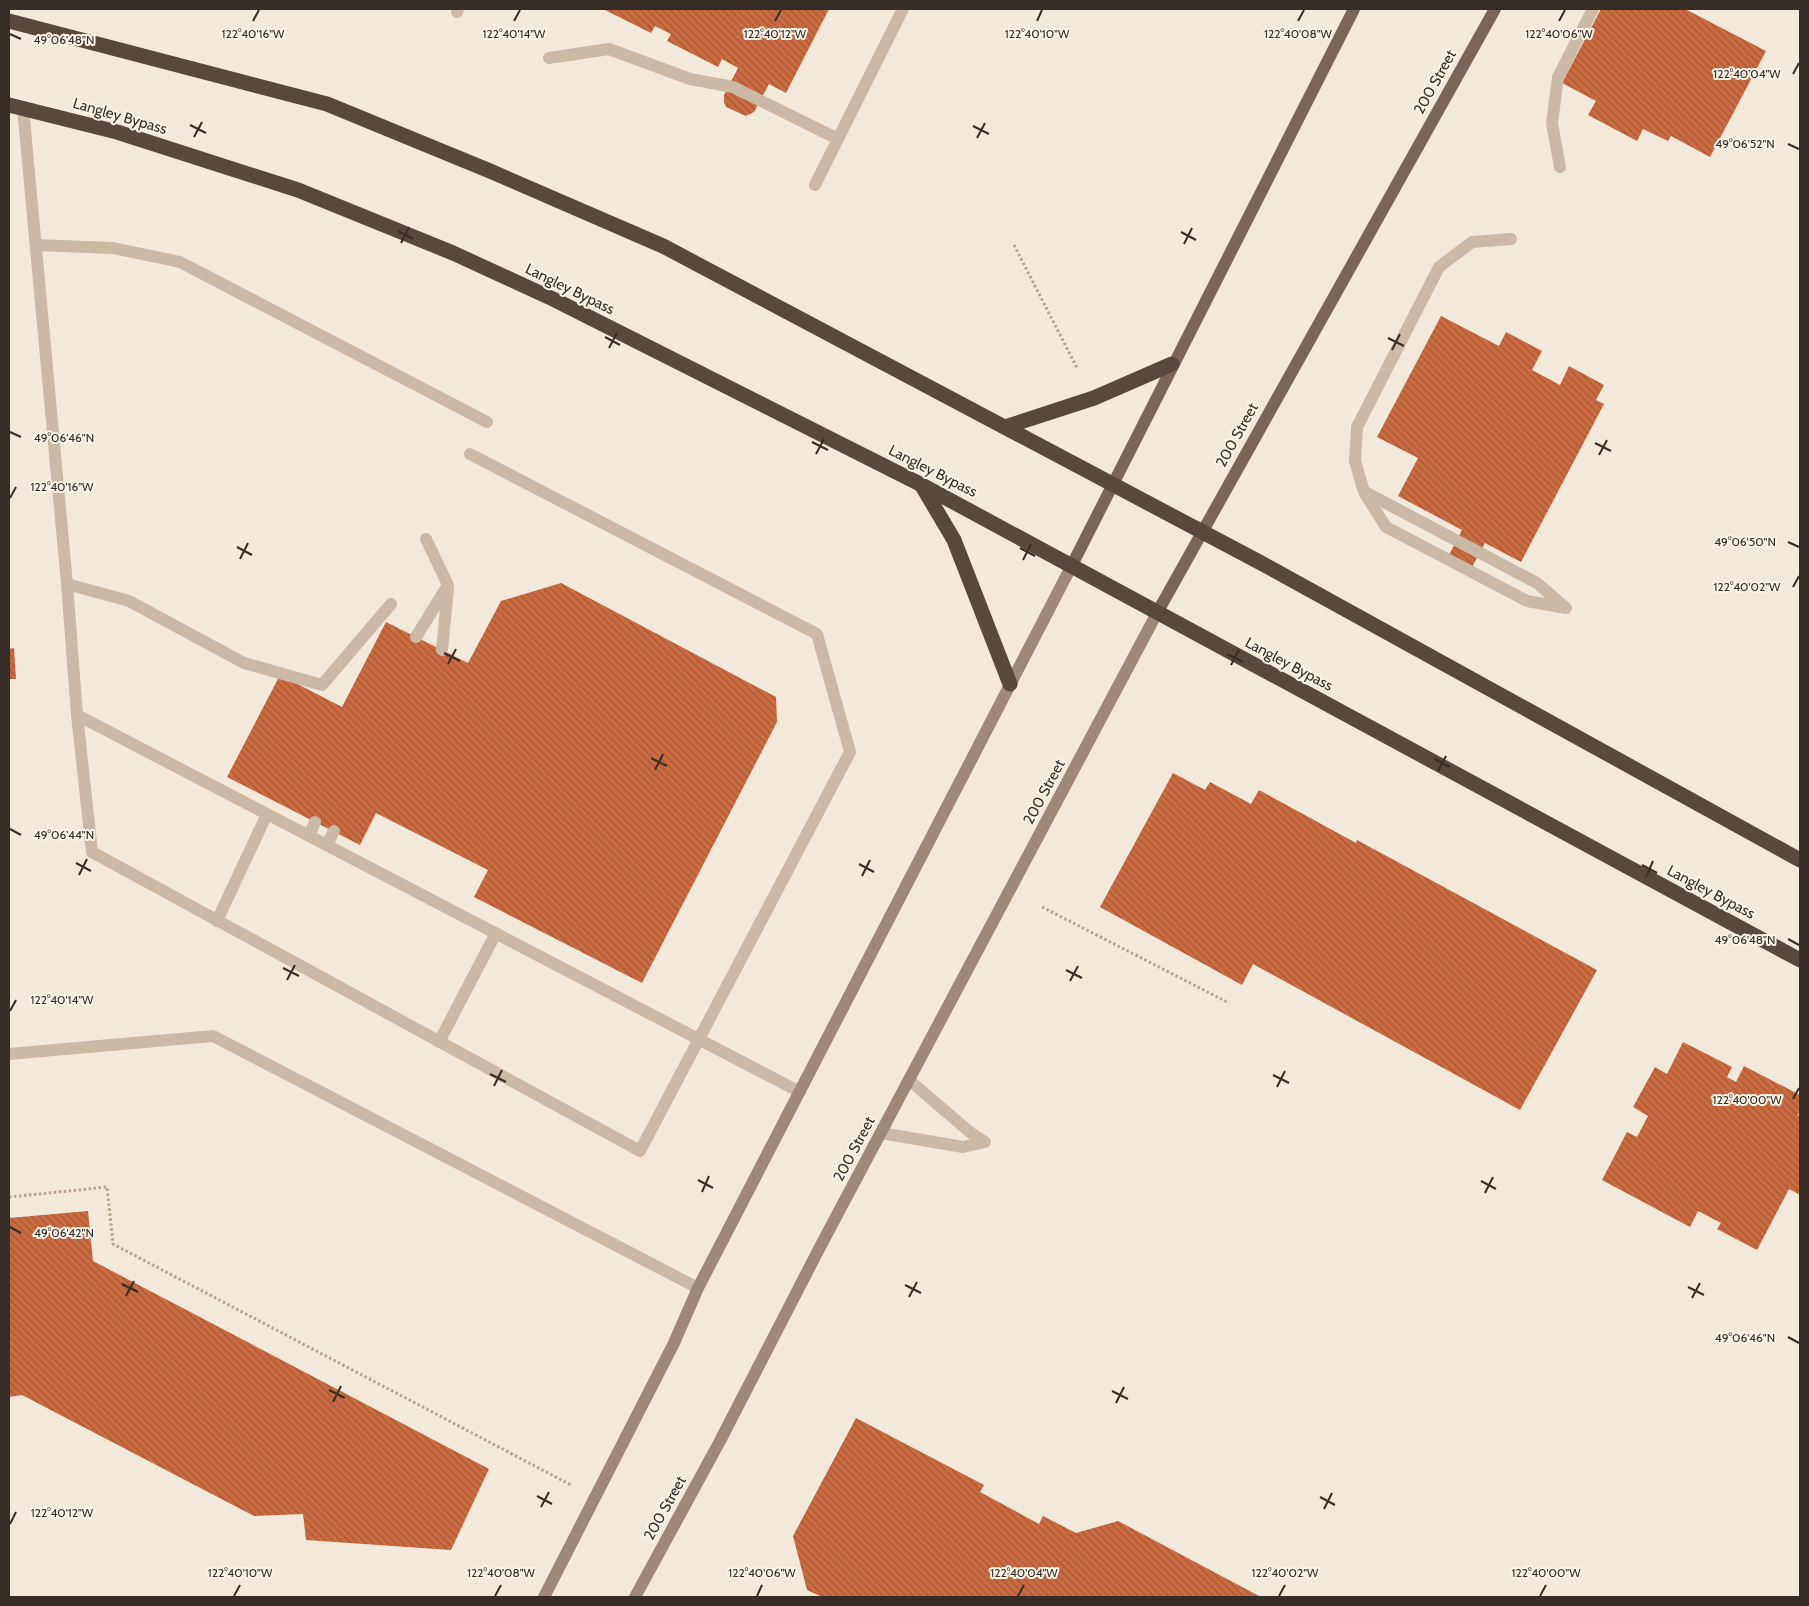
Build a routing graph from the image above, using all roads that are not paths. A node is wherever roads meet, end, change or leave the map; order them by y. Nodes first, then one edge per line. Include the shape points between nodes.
1 (903, 9) edge
2 (1354, 9) edge
3 (1593, 9) edge
4 (1494, 10) edge
5 (9, 21) edge
6 (549, 58) dead end
7 (16, 107) edge
8 (838, 139) junction
9 (1560, 167) dead end
10 (815, 185) dead end
11 (1511, 239) dead end
12 (36, 245) junction
13 (1172, 364) junction
14 (487, 422) dead end
15 (1005, 427) junction
16 (470, 454) dead end
17 (1113, 484) junction
18 (922, 485) junction
19 (1364, 492) junction
20 (1202, 532) junction
21 (426, 539) dead end
22 (1072, 565) junction
23 (67, 584) junction
24 (448, 585) junction
25 (391, 604) dead end
26 (1157, 613) junction
27 (416, 637) dead end
28 (442, 650) dead end
29 (1010, 684) junction
30 (77, 714) junction
31 (267, 814) junction
32 (315, 822) dead end
33 (334, 831) dead end
34 (309, 836) junction
35 (327, 845) junction
36 (1800, 860) edge
37 (217, 920) junction
38 (496, 933) junction
39 (1800, 960) edge
40 (699, 1039) junction
41 (439, 1042) junction
42 (9, 1054) edge
43 (909, 1080) junction
44 (800, 1092) junction
45 (881, 1134) junction
46 (698, 1288) junction
47 (544, 1597) edge
48 (634, 1597) edge

1 - 8 lane
2 - 13 main road
3 - 9 lane via 1558,77 1552,123
4 - 20 main road, 200 Street
5 - 15 highway via 327,104 664,246
6 - 8 lane via 609,49 690,79 733,86
7 - 12 lane
7 - 18 highway, Langley Bypass via 117,132 298,190 453,253 553,299
8 - 10 lane
11 - 19 lane via 1472,242 1439,267 1357,428 1355,461
12 - 14 lane via 113,248 180,262
12 - 23 lane
13 - 15 highway via 1094,398
13 - 17 main road
15 - 17 highway
16 - 40 lane via 818,634 850,752
17 - 20 highway
17 - 22 main road
18 - 22 highway, Langley Bypass
18 - 29 highway via 954,540
19 - 19 lane via 1386,528 1527,601 1566,608 1537,583
20 - 26 main road, 200 Street
20 - 36 highway
21 - 24 lane
22 - 26 highway, Langley Bypass
22 - 29 main road
23 - 25 lane via 129,601 244,663 322,685
23 - 30 lane
24 - 27 lane
24 - 28 lane
26 - 39 highway, Langley Bypass
26 - 43 main road, 200 Street
29 - 44 main road
30 - 31 lane
30 - 37 lane via 92,852
31 - 34 lane
31 - 37 lane
32 - 34 lane
33 - 35 lane
34 - 35 lane
35 - 38 lane
37 - 41 lane
38 - 40 lane
38 - 41 lane
40 - 41 lane via 640,1151
40 - 44 lane
42 - 46 lane via 213,1036
43 - 45 main road, 200 Street
43 - 45 lane via 985,1142 964,1147
44 - 46 main road
45 - 48 main road, 200 Street
46 - 47 main road via 674,1343

